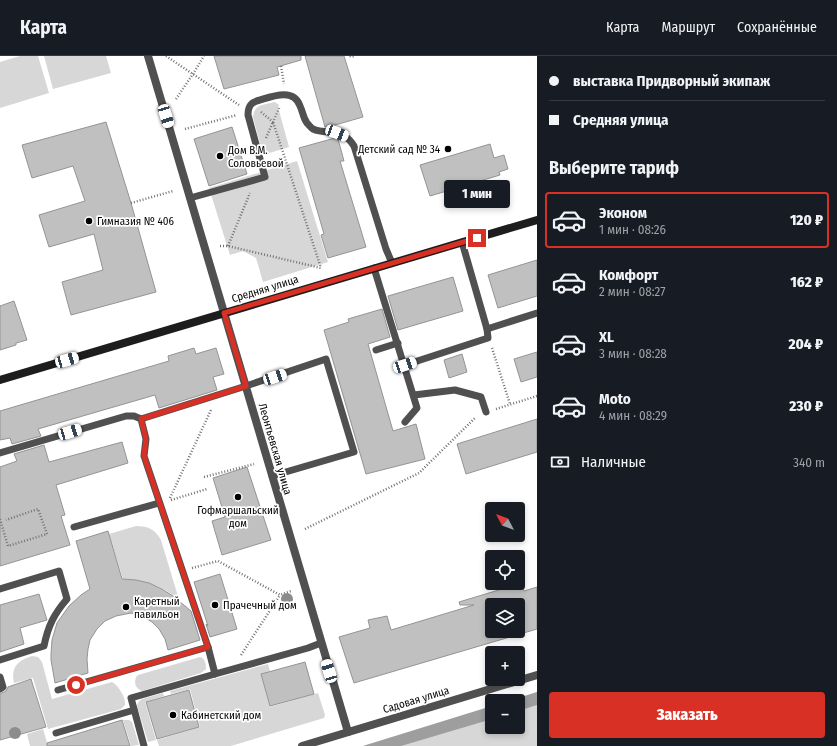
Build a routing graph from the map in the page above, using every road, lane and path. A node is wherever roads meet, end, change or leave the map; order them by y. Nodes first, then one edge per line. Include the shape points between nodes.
1 (148, 56) edge
2 (166, 56) edge
3 (204, 56) edge
4 (350, 56) edge
5 (354, 56) edge
6 (193, 74) junction
7 (176, 99) dead end
8 (248, 111) junction
9 (185, 129) dead end
10 (259, 154) junction
11 (256, 180) junction
12 (173, 191) dead end
13 (190, 198) junction
14 (131, 203) dead end
15 (537, 220) edge
16 (462, 242) junction
17 (220, 246) dead end
18 (228, 246) junction
19 (392, 263) junction
20 (374, 268) junction
21 (224, 313) junction
22 (537, 313) edge
23 (487, 329) junction
24 (488, 338) junction
25 (398, 343) junction
26 (376, 350) dead end
27 (405, 365) junction
28 (0, 380) edge
29 (246, 386) junction
30 (414, 395) junction
31 (537, 396) edge
32 (510, 404) junction
33 (213, 405) dead end
34 (486, 412) junction
35 (141, 419) junction
36 (406, 422) dead end
37 (0, 454) edge
38 (254, 464) dead end
39 (272, 476) junction
40 (204, 477) dead end
41 (207, 489) dead end
42 (159, 503) junction
43 (0, 519) edge
44 (6, 520) dead end
45 (74, 527) dead end
46 (305, 529) dead end
47 (182, 571) junction
48 (0, 589) edge
49 (292, 591) dead end
50 (280, 595) junction
51 (321, 643) junction
52 (208, 647) junction
53 (0, 660) edge
54 (232, 669) junction
55 (215, 674) junction
56 (537, 675) edge
57 (0, 677) edge
58 (0, 688) edge
59 (58, 690) dead end
60 (134, 710) junction
61 (348, 732) junction
62 (56, 733) dead end
63 (144, 746) edge
64 (302, 746) edge

1 - 13 street, Леонтьевская улица
2 - 6 path
3 - 6 path
4 - 5 path
6 - 7 path
6 - 8 path
8 - 9 path
8 - 10 lane
8 - 19 lane via 257,100 285,94 295,98 300,104 304,119 312,129 347,137 354,146
10 - 11 lane via 265,177
10 - 18 path via 273,122 321,268
11 - 13 lane
11 - 18 path
12 - 14 path
13 - 21 street, Леонтьевская улица
15 - 16 main road, Средняя улица
16 - 19 main road, Средняя улица
16 - 23 lane
17 - 18 path
19 - 20 main road, Средняя улица
20 - 21 main road, Средняя улица
20 - 25 lane
21 - 28 main road, Средняя улица
21 - 29 street, Леонтьевская улица
22 - 23 lane
23 - 24 lane
24 - 27 lane
24 - 32 path
25 - 26 lane
25 - 27 lane
27 - 30 lane
29 - 35 lane
29 - 39 street, Леонтьевская улица
29 - 39 lane via 326,359 354,452
30 - 34 lane via 455,390 481,398
30 - 36 lane via 417,408
31 - 32 path
32 - 34 path
33 - 41 path via 169,500
34 - 46 path via 474,418 419,473
35 - 37 lane via 126,416
35 - 42 lane via 146,439 144,456
38 - 40 path
39 - 51 street, Леонтьевская улица
42 - 45 lane
42 - 47 lane
43 - 44 path via 8,546 47,534 38,510
47 - 50 path via 218,561
47 - 52 lane
48 - 53 lane via 59,571 67,598 51,621 44,646
49 - 50 path
50 - 54 path
51 - 54 lane
51 - 61 street, Леонтьевская улица
52 - 55 lane
52 - 59 lane
54 - 55 lane
55 - 60 lane via 131,698
56 - 61 street, Садовая улица
57 - 58 lane via 3,688
60 - 62 lane
60 - 63 lane
61 - 64 street, Садовая улица

